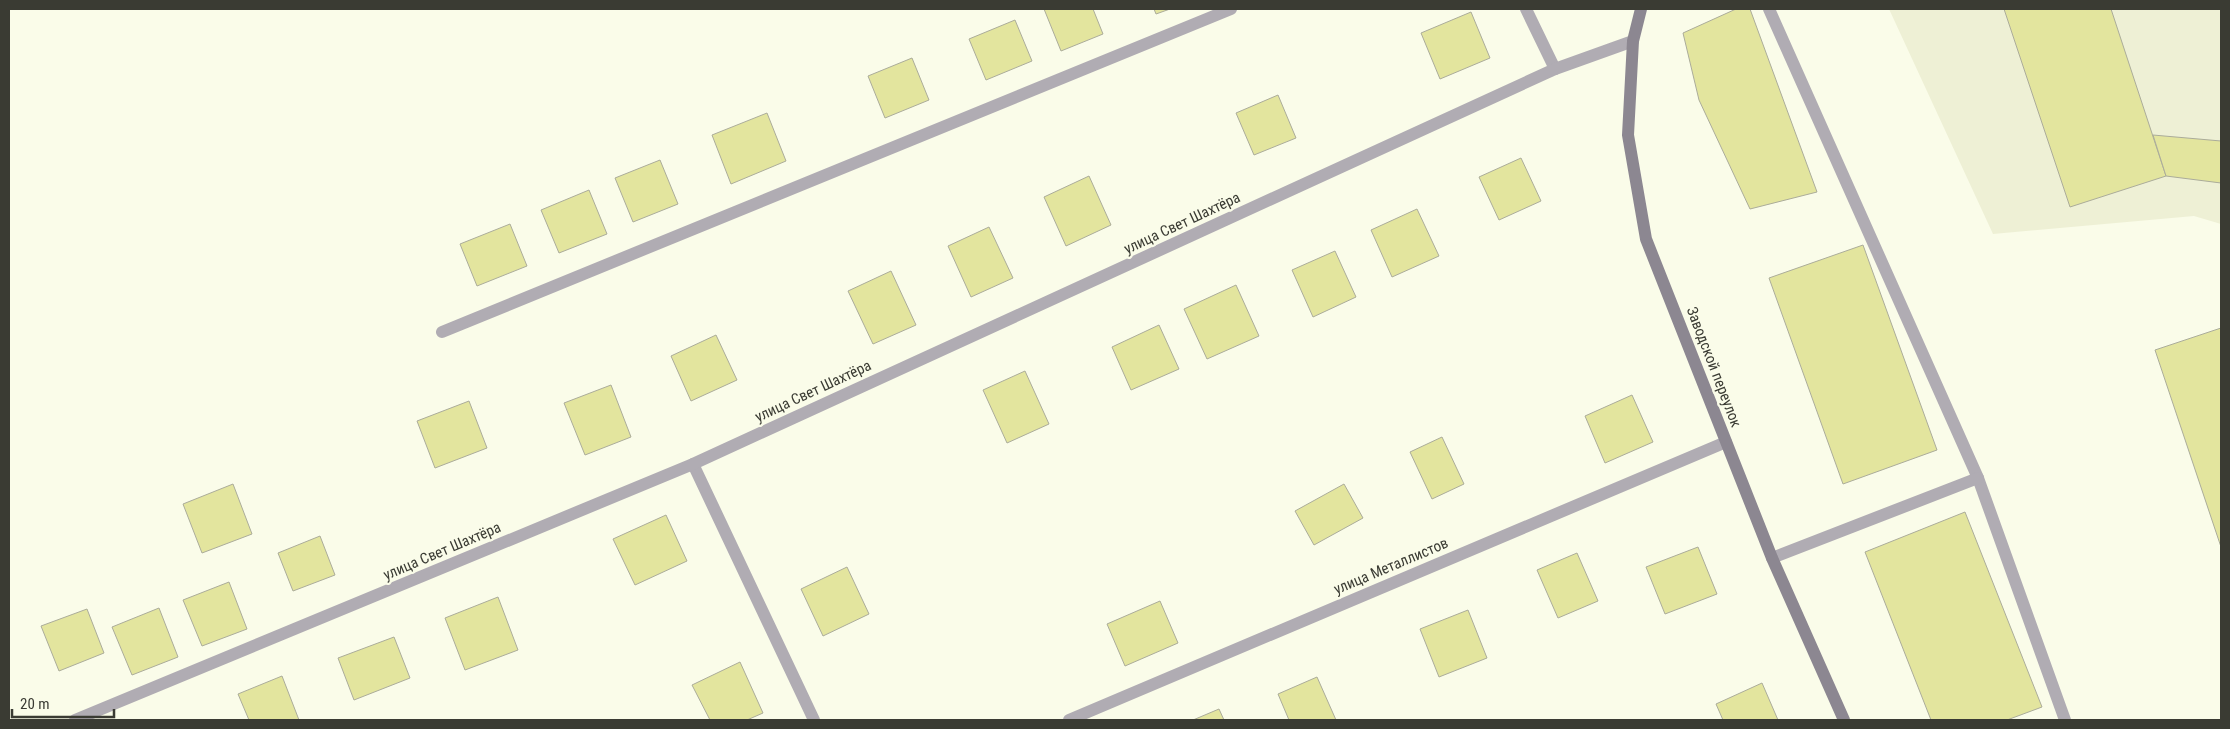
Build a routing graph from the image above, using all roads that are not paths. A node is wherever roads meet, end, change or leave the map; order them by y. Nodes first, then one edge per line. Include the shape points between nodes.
1 (1231, 9) edge
2 (1526, 9) edge
3 (1641, 9) edge
4 (1769, 9) edge
5 (1632, 41) junction
6 (1556, 69) junction
7 (442, 332) dead end
8 (1726, 442) junction
9 (693, 464) junction
10 (1978, 478) junction
11 (1772, 558) junction
12 (75, 720) edge
13 (814, 720) edge
14 (1069, 720) edge
15 (1844, 720) edge
16 (2065, 720) edge

1 - 7 street
2 - 6 street
3 - 5 main road, Заводской переулок
4 - 10 street
5 - 6 street, улица Свет Шахтёра
5 - 8 main road, Заводской переулок via 1628,135 1646,239
6 - 9 street, улица Свет Шахтёра
8 - 11 main road, Заводской переулок
8 - 14 street, улица Металлистов
9 - 12 street, улица Свет Шахтёра
9 - 13 street
10 - 11 street
10 - 16 street
11 - 15 main road, Заводской переулок

